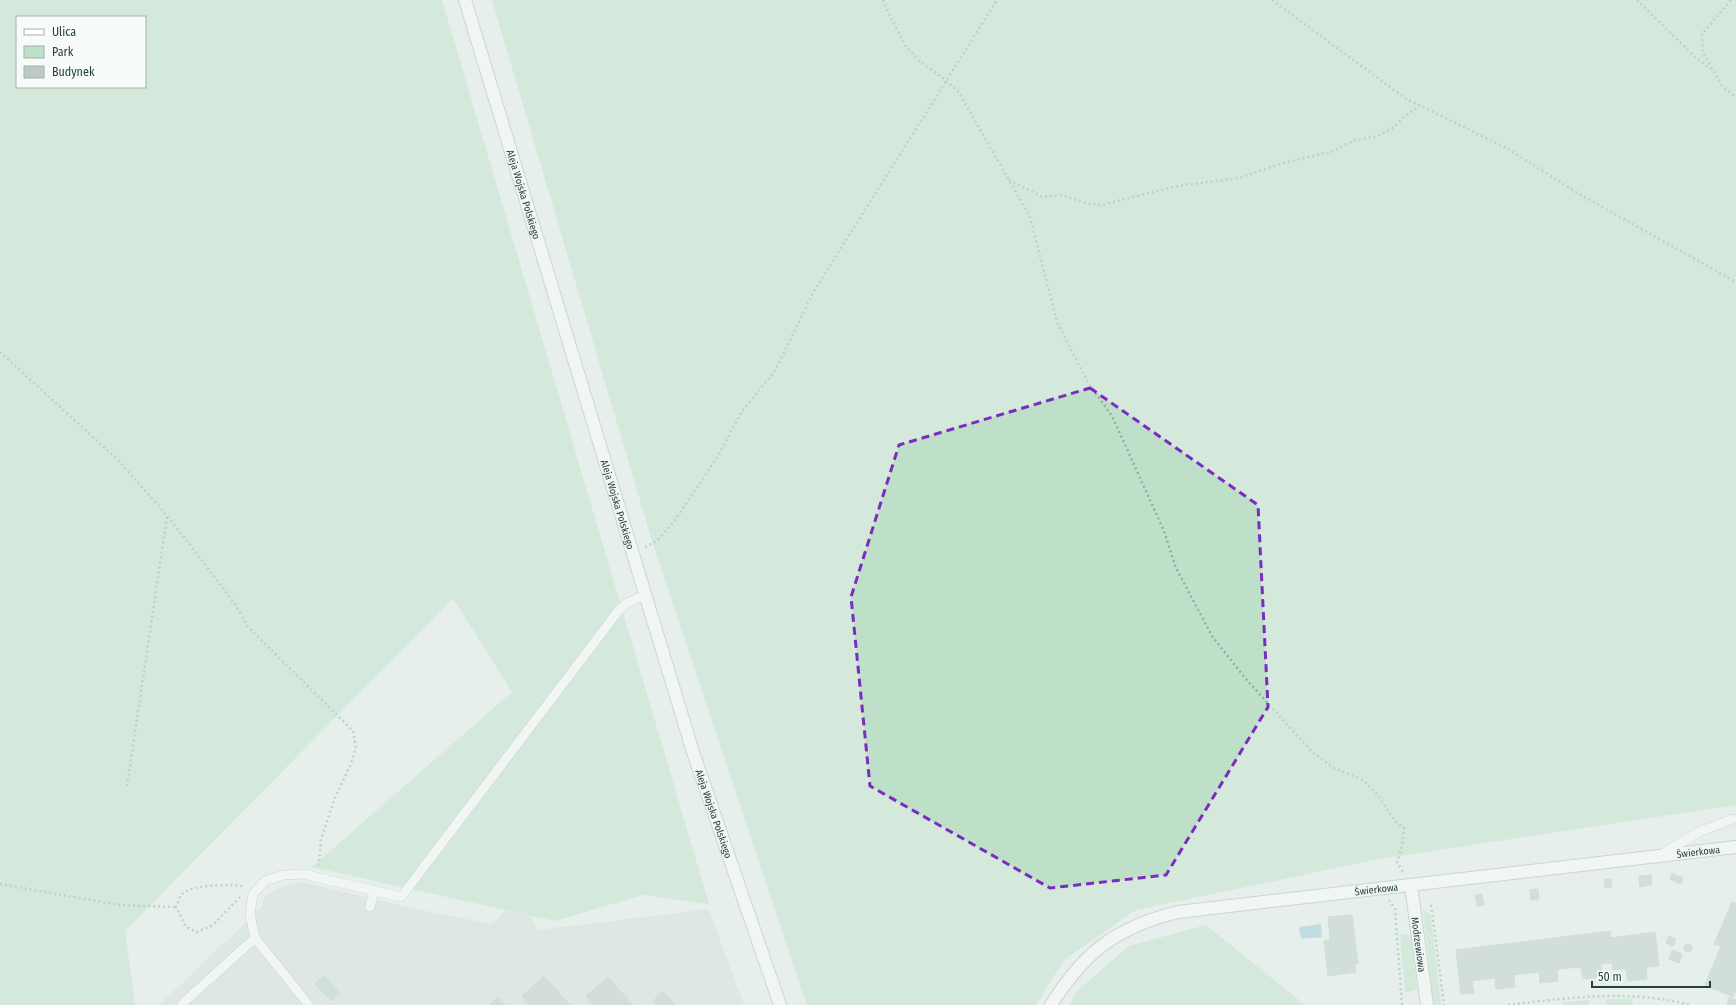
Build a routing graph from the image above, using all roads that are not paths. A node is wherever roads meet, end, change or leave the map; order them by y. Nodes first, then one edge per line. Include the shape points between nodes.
1 (465, 0) edge
2 (645, 595) junction
3 (1733, 819) dead end
4 (1736, 846) edge
5 (1662, 854) junction
6 (1411, 885) junction
7 (374, 890) junction
8 (370, 907) dead end
9 (255, 938) junction
10 (182, 1005) edge
11 (309, 1005) edge
12 (780, 1005) edge
13 (1051, 1005) edge
14 (1427, 1005) edge

1 - 2 main road, Aleja Wojska Polskiego
2 - 7 lane via 627,603 619,610 401,897
2 - 12 main road, Aleja Wojska Polskiego via 693,752
3 - 5 lane via 1701,831
4 - 5 main road, Świerkowa
5 - 6 main road, Świerkowa
6 - 13 main road, Świerkowa via 1178,912 1141,922 1090,954
6 - 14 main road, Modrzewiowa
7 - 8 lane
7 - 9 lane via 303,874 283,875 265,881 256,887 253,894 250,914
9 - 10 lane
9 - 11 lane

